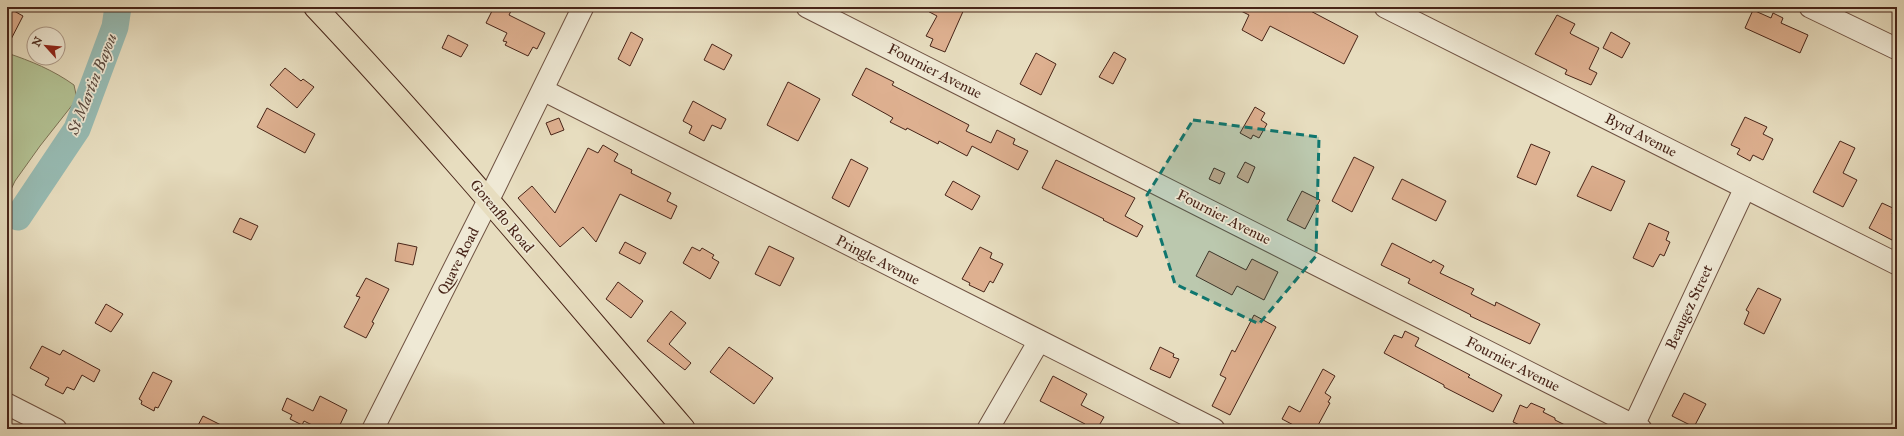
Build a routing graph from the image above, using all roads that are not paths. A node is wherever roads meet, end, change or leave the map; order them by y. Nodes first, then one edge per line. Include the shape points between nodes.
1 (315, 7) edge
2 (583, 7) edge
3 (807, 7) edge
4 (1385, 7) edge
5 (1810, 7) edge
6 (1897, 49) edge
7 (543, 90) junction
8 (1745, 188) junction
9 (488, 201) junction
10 (1897, 264) edge
11 (1039, 341) junction
12 (7, 404) edge
13 (1637, 427) edge
14 (56, 429) edge
15 (373, 429) edge
16 (684, 429) edge
17 (988, 429) edge
18 (1214, 429) edge

1 - 9 main road, Gorenflo Road via 392,89
2 - 7 street, Quave Road
3 - 13 street, Fournier Avenue
4 - 8 street, Byrd Avenue
5 - 6 street
7 - 9 street, Quave Road
7 - 11 street, Pringle Avenue
8 - 10 street, Byrd Avenue
8 - 13 street, Beaugez Street
9 - 15 street, Quave Road
9 - 16 main road, Gorenflo Road
11 - 17 street
11 - 18 street, Pringle Avenue
12 - 14 street

